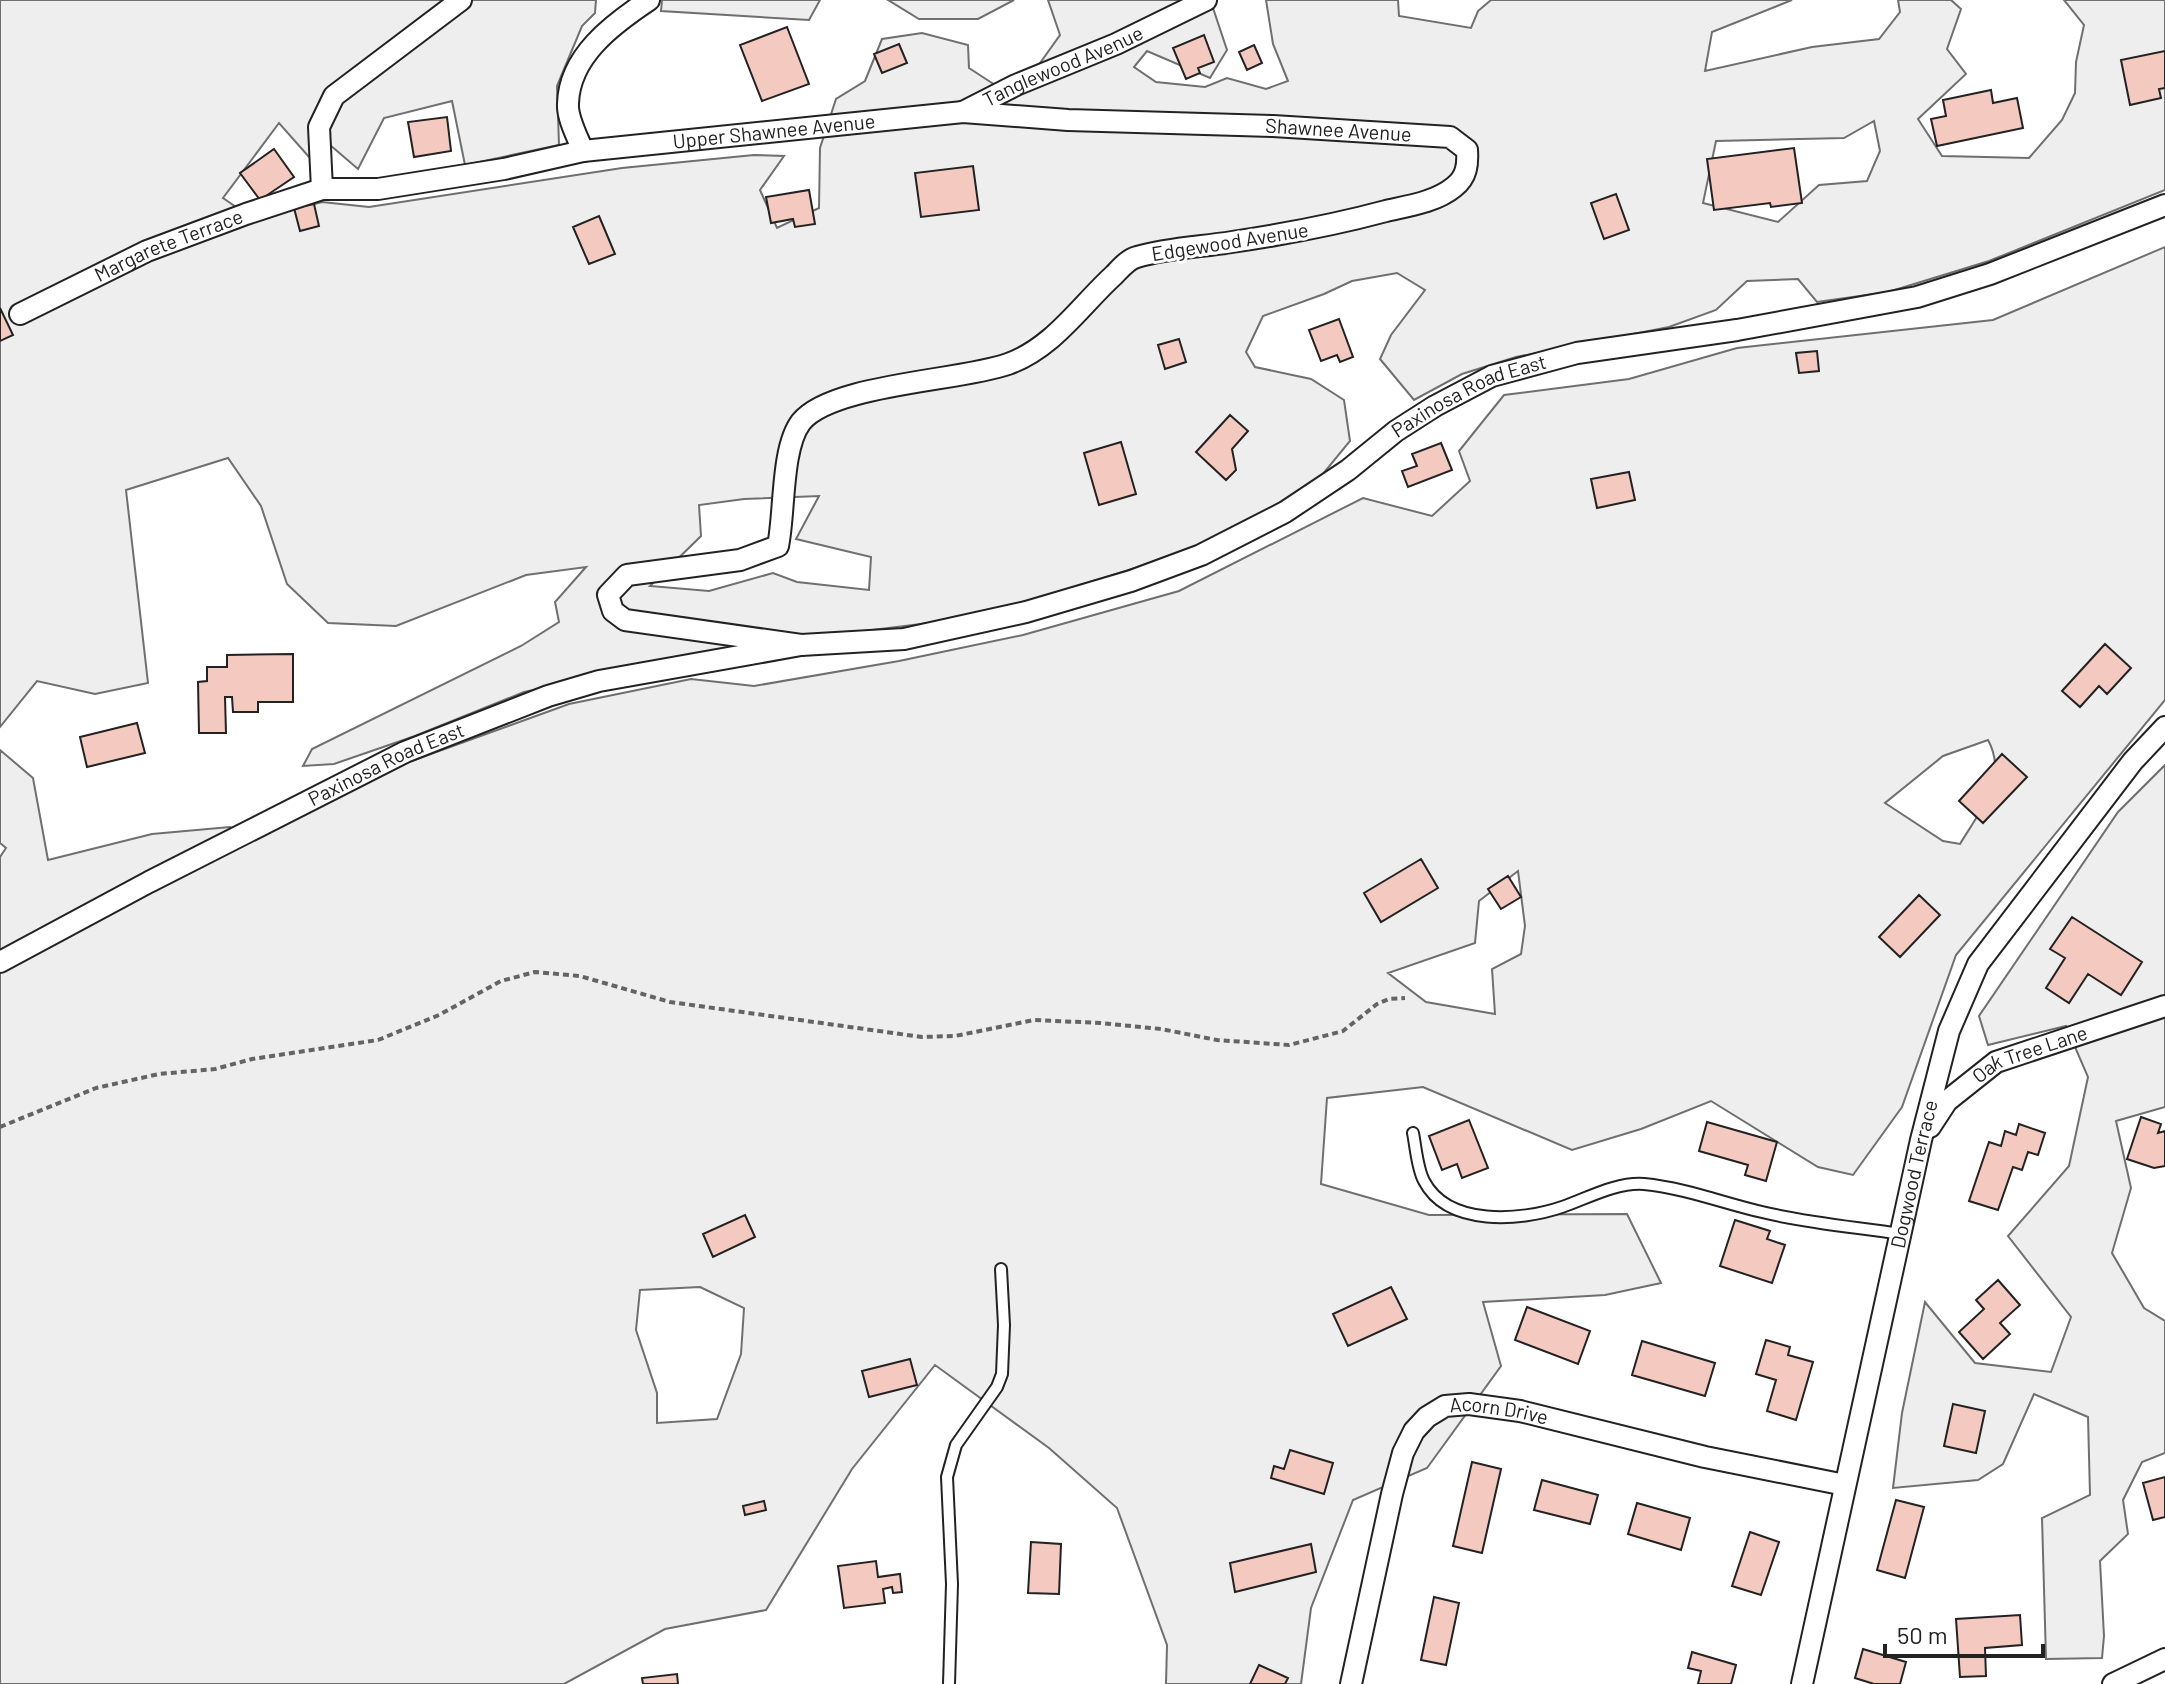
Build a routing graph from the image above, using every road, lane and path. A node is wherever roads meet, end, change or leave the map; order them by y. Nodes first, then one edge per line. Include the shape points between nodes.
1 (461, 0) edge
2 (649, 0) edge
3 (1206, 0) edge
4 (963, 112) junction
5 (1228, 126) joint
6 (1450, 137) joint
7 (583, 151) junction
8 (322, 189) junction
9 (2165, 205) edge
10 (20, 314) dead end
11 (783, 521) joint
12 (801, 645) junction
13 (2165, 727) edge
14 (0, 962) edge
15 (1405, 998) dead end
16 (2165, 1006) edge
17 (0, 1127) edge
18 (1413, 1133) dead end
19 (1921, 1140) junction
20 (1901, 1234) junction
21 (1001, 1269) dead end
22 (1845, 1485) junction
23 (2165, 1659) edge
24 (949, 1684) edge
25 (1351, 1684) edge
26 (1802, 1684) edge
27 (2113, 1684) edge

1 - 8 street via 334,96 319,127
2 - 7 street via 618,20 572,75 567,107
3 - 4 street, Tanglewood Avenue
4 - 5 street, Upper Shawnee Avenue
4 - 7 street, Upper Shawnee Avenue
5 - 6 street, Shawnee Avenue
6 - 11 street, Edgewood Avenue via 1467,150 1468,167 1455,187 1430,200 1316,230 1133,257 1052,339 1010,363 852,395 823,407 802,421 794,439
7 - 8 street, Upper Shawnee Avenue via 378,189
8 - 10 street, Margarete Terrace via 147,251
9 - 12 street, Paxinosa Road East via 1917,297 1577,353 1492,376 1396,431 1285,512 1201,555 1026,612 904,639
11 - 12 street, Paxinosa Road East via 778,546 740,560 627,575 608,595 613,611 625,620
12 - 14 street, Paxinosa Road East via 599,681 405,752
13 - 19 street, Dogwood Terrace via 2133,761 1978,964 1949,1031
15 - 17 path via 1377,1004 1343,1031 1289,1045 1116,1024 1034,1020 922,1037 670,1002 580,976 535,972 501,981 378,1040 96,1088
16 - 19 street, Oak Tree Lane via 1996,1062 1947,1101
18 - 20 lane via 1422,1179 1433,1195 1482,1217 1516,1218 1639,1183 1674,1187 1766,1213
19 - 20 street, Dogwood Terrace
20 - 22 street, Dogwood Terrace
21 - 24 lane via 1002,1374 956,1445 947,1477
22 - 25 street, Acorn Drive via 1520,1411 1445,1406 1414,1431 1403,1453
22 - 26 street, Dogwood Terrace
23 - 27 street

